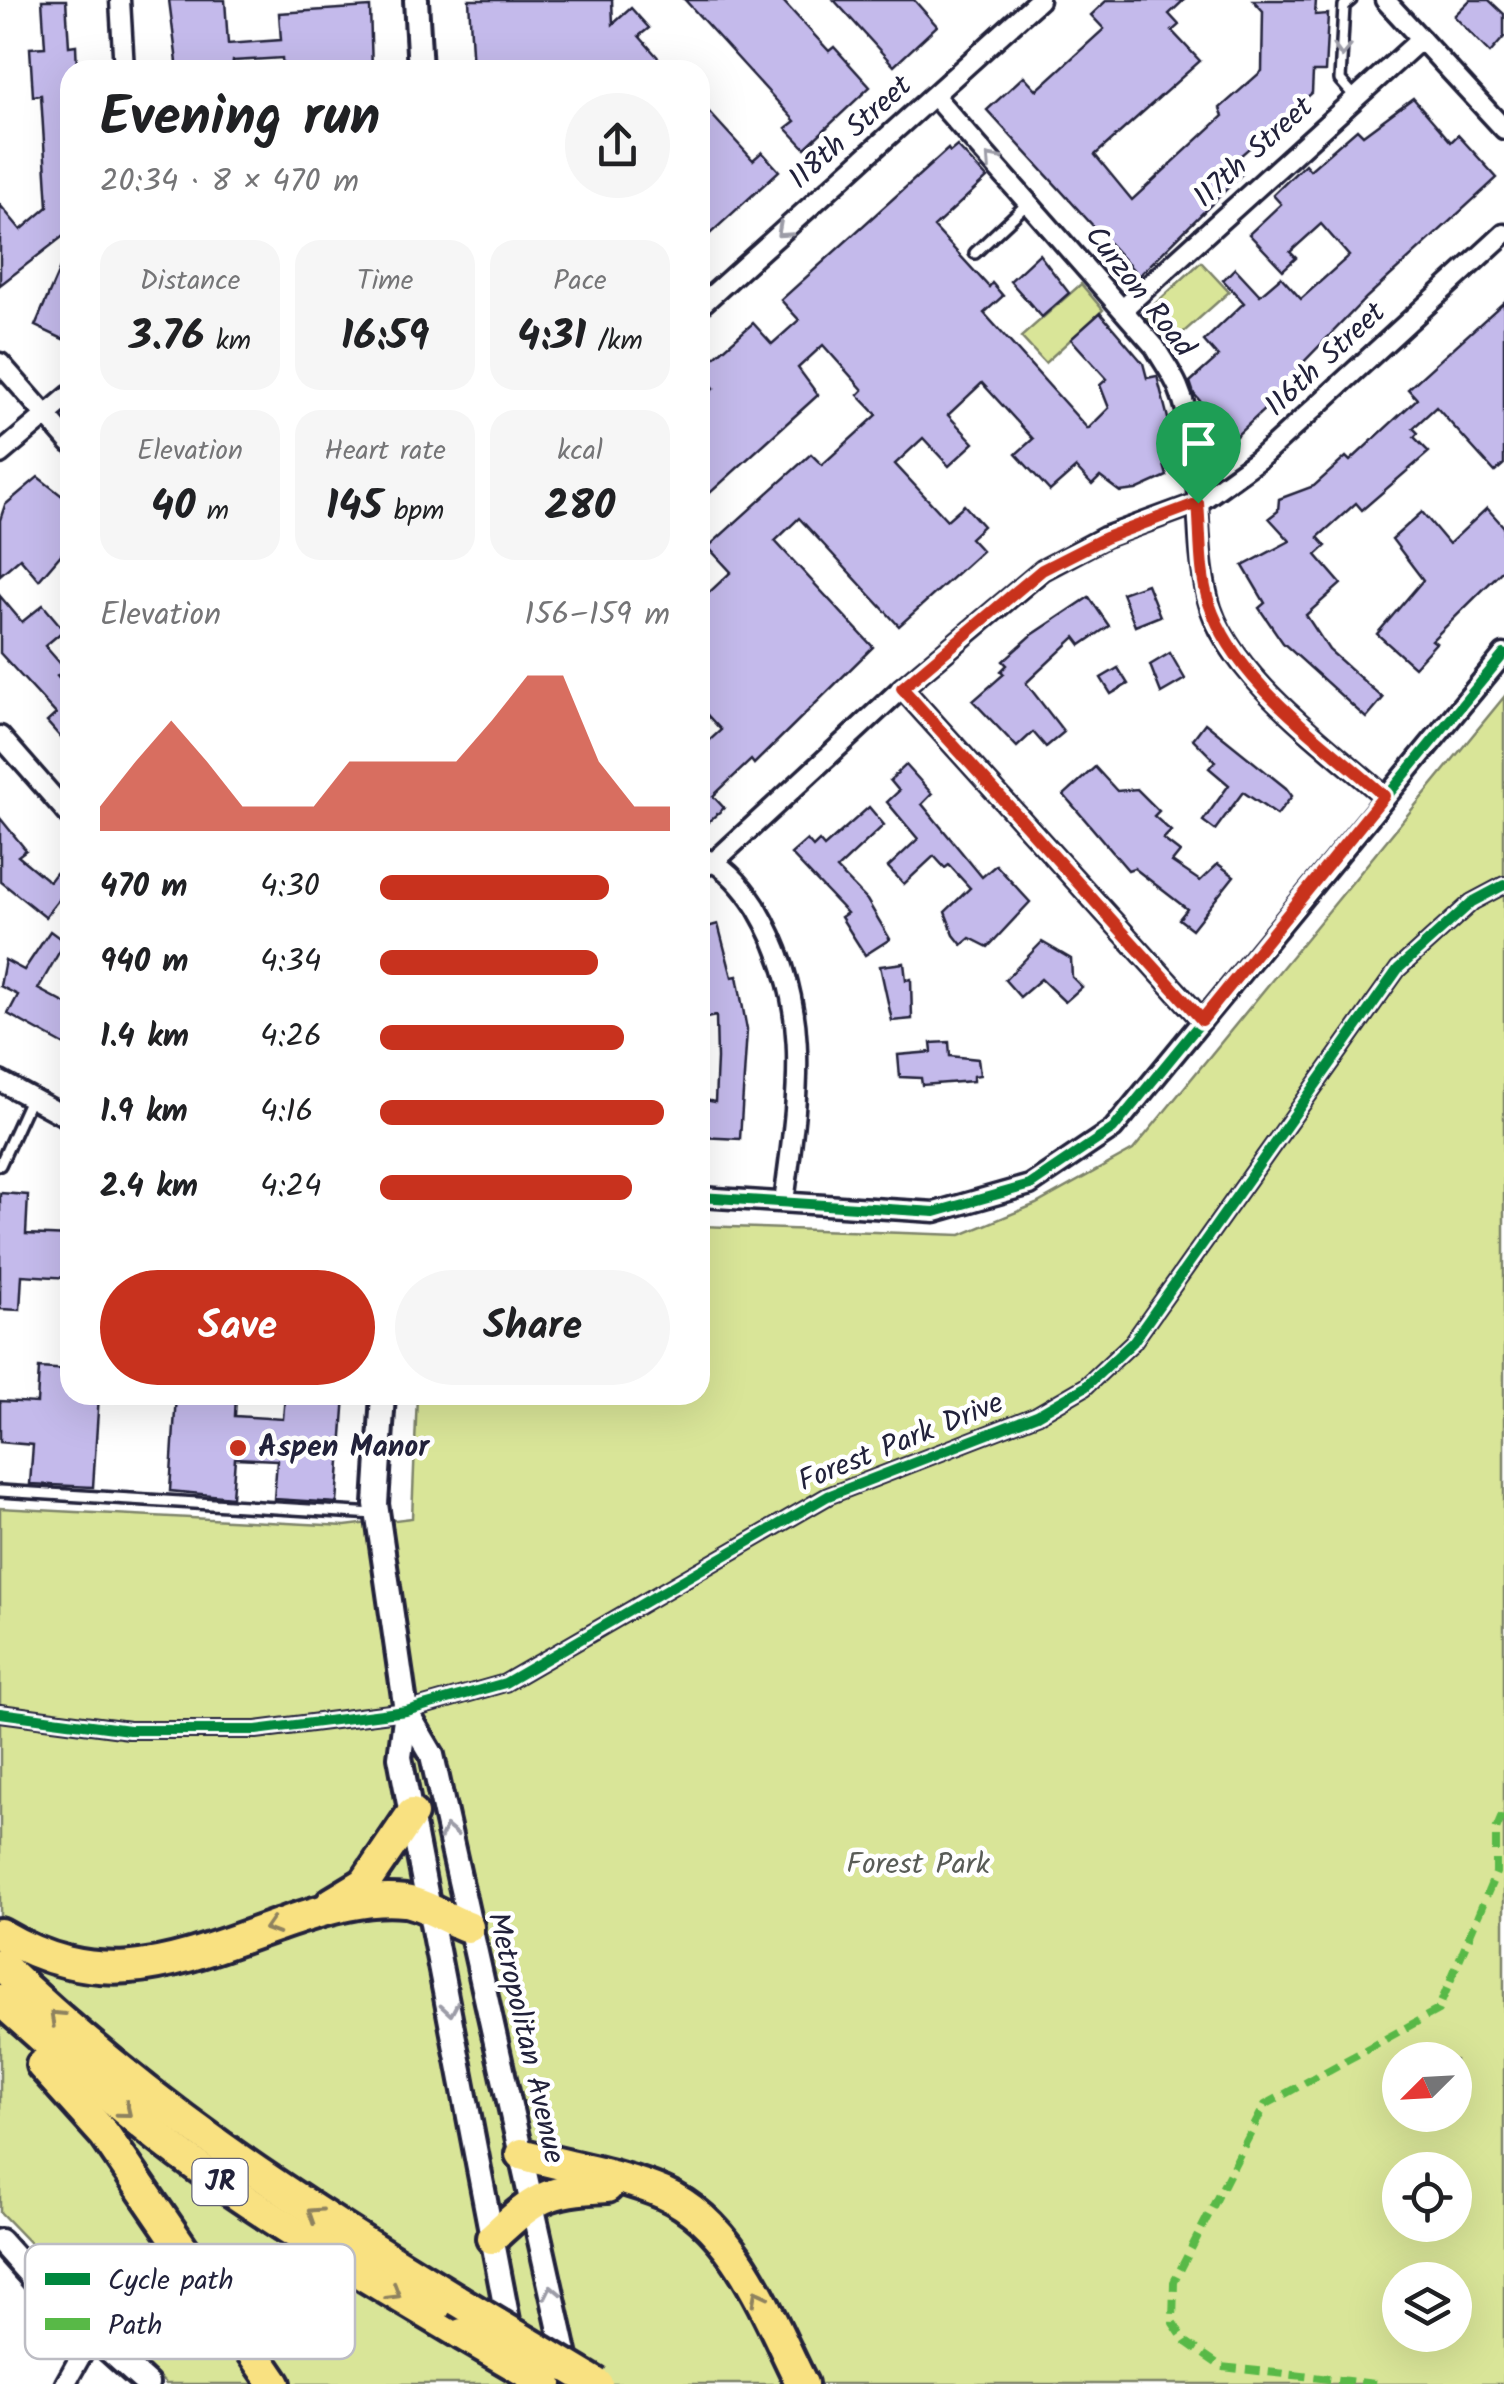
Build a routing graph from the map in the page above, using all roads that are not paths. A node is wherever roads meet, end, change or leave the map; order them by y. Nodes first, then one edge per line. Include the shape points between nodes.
1 (120, 0) edge
2 (416, 0) edge
3 (1038, 0) edge
4 (1351, 0) edge
5 (1392, 2) edge
6 (1421, 38) junction
7 (123, 60) edge
8 (419, 60) edge
9 (934, 96) junction
10 (1356, 98) junction
11 (1504, 130) edge
12 (1030, 202) junction
13 (1504, 234) edge
14 (974, 253) dead end
15 (710, 297) edge
16 (1124, 308) junction
17 (0, 363) edge
18 (60, 402) edge
19 (44, 416) junction
20 (60, 433) edge
21 (0, 454) edge
22 (1198, 503) junction
23 (1504, 654) edge
24 (1496, 669) edge
25 (902, 688) junction
26 (0, 736) edge
27 (1384, 796) junction
28 (60, 805) edge
29 (710, 858) edge
30 (710, 866) edge
31 (1504, 885) edge
32 (1202, 1020) junction
33 (0, 1081) edge
34 (30, 1100) junction
35 (60, 1114) edge
36 (0, 1164) edge
37 (710, 1198) edge
38 (784, 1202) junction
39 (383, 1405) edge
40 (0, 1491) edge
41 (378, 1515) junction
42 (406, 1711) junction
43 (0, 1713) edge
44 (412, 1814) junction
45 (316, 1913) junction
46 (432, 1913) junction
47 (468, 1927) junction
48 (0, 1934) edge
49 (0, 1964) edge
50 (0, 2000) edge
51 (0, 2024) edge
52 (521, 2154) junction
53 (635, 2186) junction
54 (532, 2200) junction
55 (492, 2238) junction
56 (0, 2240) edge
57 (179, 2244) edge
58 (312, 2244) edge
59 (25, 2266) edge
60 (355, 2271) edge
61 (79, 2359) edge
62 (118, 2359) edge
63 (258, 2359) edge
64 (64, 2384) edge
65 (147, 2384) edge
66 (275, 2384) edge
67 (520, 2384) edge
68 (546, 2384) edge
69 (572, 2384) edge
70 (597, 2384) edge
71 (802, 2384) edge

1 - 7 street
2 - 8 main road
3 - 9 street, 118th Street
4 -> 10 lane via 1344,6 1340,80
5 - 6 street
6 - 10 street, 117th Street
6 - 11 street
12 -> 9 street, Curzon Road
9 -> 15 street, 118th Street
10 - 16 street, 117th Street
12 - 14 lane
12 - 16 street, Curzon Road
13 - 22 street, 116th Street via 1260,459
16 - 22 street, Curzon Road via 1178,387 1192,438
17 - 19 street
18 - 19 street
19 - 20 street
19 - 21 street
22 - 25 street, 116th Street via 1042,570
22 - 27 street, Curzon Road via 1208,598 1220,632 1269,692
23 - 24 street
24 - 27 street
25 - 29 street, 116th Street
25 - 32 street
26 - 28 street
27 - 32 street
30 - 38 street via 752,900 774,937 796,1004 796,1103
31 - 42 street, Forest Park Drive via 1472,902 1398,969 1134,1342 1085,1386 1011,1427 828,1496 505,1683
32 - 38 street via 1113,1129 1030,1185 935,1212
33 - 34 street
34 - 35 street
34 - 36 lane
37 - 38 street
39 - 41 main road, Metropolitan Avenue
40 - 41 lane
41 - 42 main road, Metropolitan Avenue
42 - 43 street, Forest Park Drive via 256,1730 129,1730
42 - 44 main road, Metropolitan Avenue via 400,1757
47 -> 42 main road, Metropolitan Avenue via 432,1755
44 - 45 highway via 365,1883
44 - 46 main road, Metropolitan Avenue
45 - 46 highway via 408,1901
45 -> 48 highway via 120,1970 69,1966
46 - 47 highway
46 -> 55 main road, Metropolitan Avenue
47 - 52 main road, Metropolitan Avenue
70 -> 49 highway, JR, bridge via 324,2220 184,2124
50 -> 58 highway, JR, bridge via 198,2167
51 - 57 highway via 93,2119
52 - 53 highway
52 - 54 main road, Metropolitan Avenue
53 - 54 highway via 566,2189
71 -> 53 highway via 749,2279 720,2242 676,2200
54 - 55 highway
69 -> 54 main road, Metropolitan Avenue
55 - 67 main road, Metropolitan Avenue
56 - 59 main road
60 -> 68 highway, JR, bridge
61 - 64 street
62 - 65 main road
63 - 66 highway

